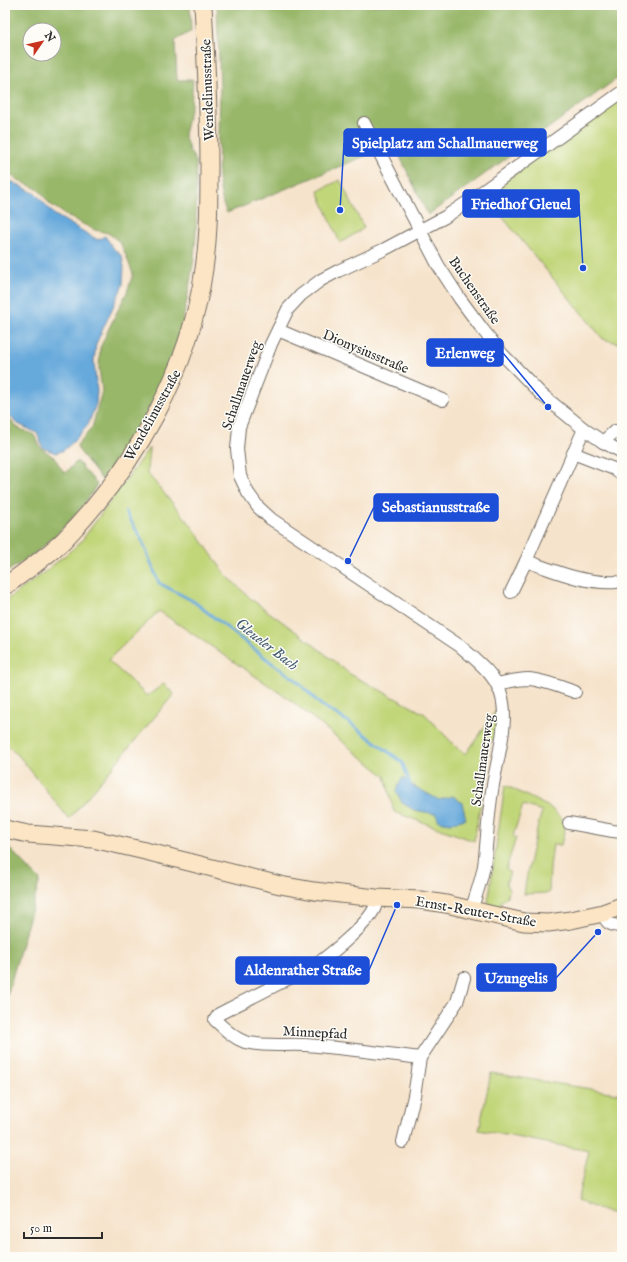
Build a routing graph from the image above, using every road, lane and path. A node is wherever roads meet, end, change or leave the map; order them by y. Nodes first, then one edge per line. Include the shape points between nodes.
1 (203, 5) edge
2 (622, 92) edge
3 (364, 123) dead end
4 (420, 231) junction
5 (278, 330) junction
6 (443, 400) dead end
7 (584, 429) junction
8 (622, 431) edge
9 (603, 442) junction
10 (622, 452) edge
11 (573, 453) junction
12 (622, 475) edge
13 (526, 561) junction
14 (616, 582) dead end
15 (5, 586) edge
16 (511, 592) dead end
17 (497, 684) junction
18 (574, 692) dead end
19 (570, 823) dead end
20 (5, 829) edge
21 (622, 832) edge
22 (376, 898) junction
23 (622, 906) edge
24 (471, 910) junction
25 (603, 913) junction
26 (622, 927) edge
27 (464, 978) dead end
28 (420, 1058) junction
29 (403, 1142) dead end

1 - 15 main road, Wendelinusstraße via 209,139 208,232 196,310 182,357 146,432 93,508 62,541
2 - 4 street, Schallmauerweg via 475,197
3 - 4 street, Buchenstraße
4 - 5 street, Schallmauerweg via 338,270 311,286 288,309
4 - 7 street, Buchenstraße via 460,299 503,355 541,394
5 - 6 street, Dionysiusstraße
5 - 17 street, Schallmauerweg via 239,427 237,450 240,476 248,493 271,519 460,646
7 - 9 street, Buchenstraße
7 - 11 street
8 - 9 street via 615,431
9 - 10 street, Buchenstraße
11 - 12 street via 614,469
11 - 13 street
13 - 14 street via 588,581
13 - 16 street
17 - 18 street via 529,679
17 - 24 street, Schallmauerweg via 504,709 504,721 483,868
19 - 21 street
20 - 22 main road, Ernst-Reuter-Straße via 28,834 93,839 280,885 314,892
22 - 24 main road, Ernst-Reuter-Straße via 420,900
22 - 28 street, Minnepfad via 375,907 366,920 327,957 219,1014 216,1020 235,1037 244,1041 355,1049
23 - 25 main road, Ernst-Reuter-Straße
24 - 25 main road, Ernst-Reuter-Straße via 524,922 548,923
25 - 26 street via 605,920 610,924
27 - 28 street via 457,1002
28 - 29 street

